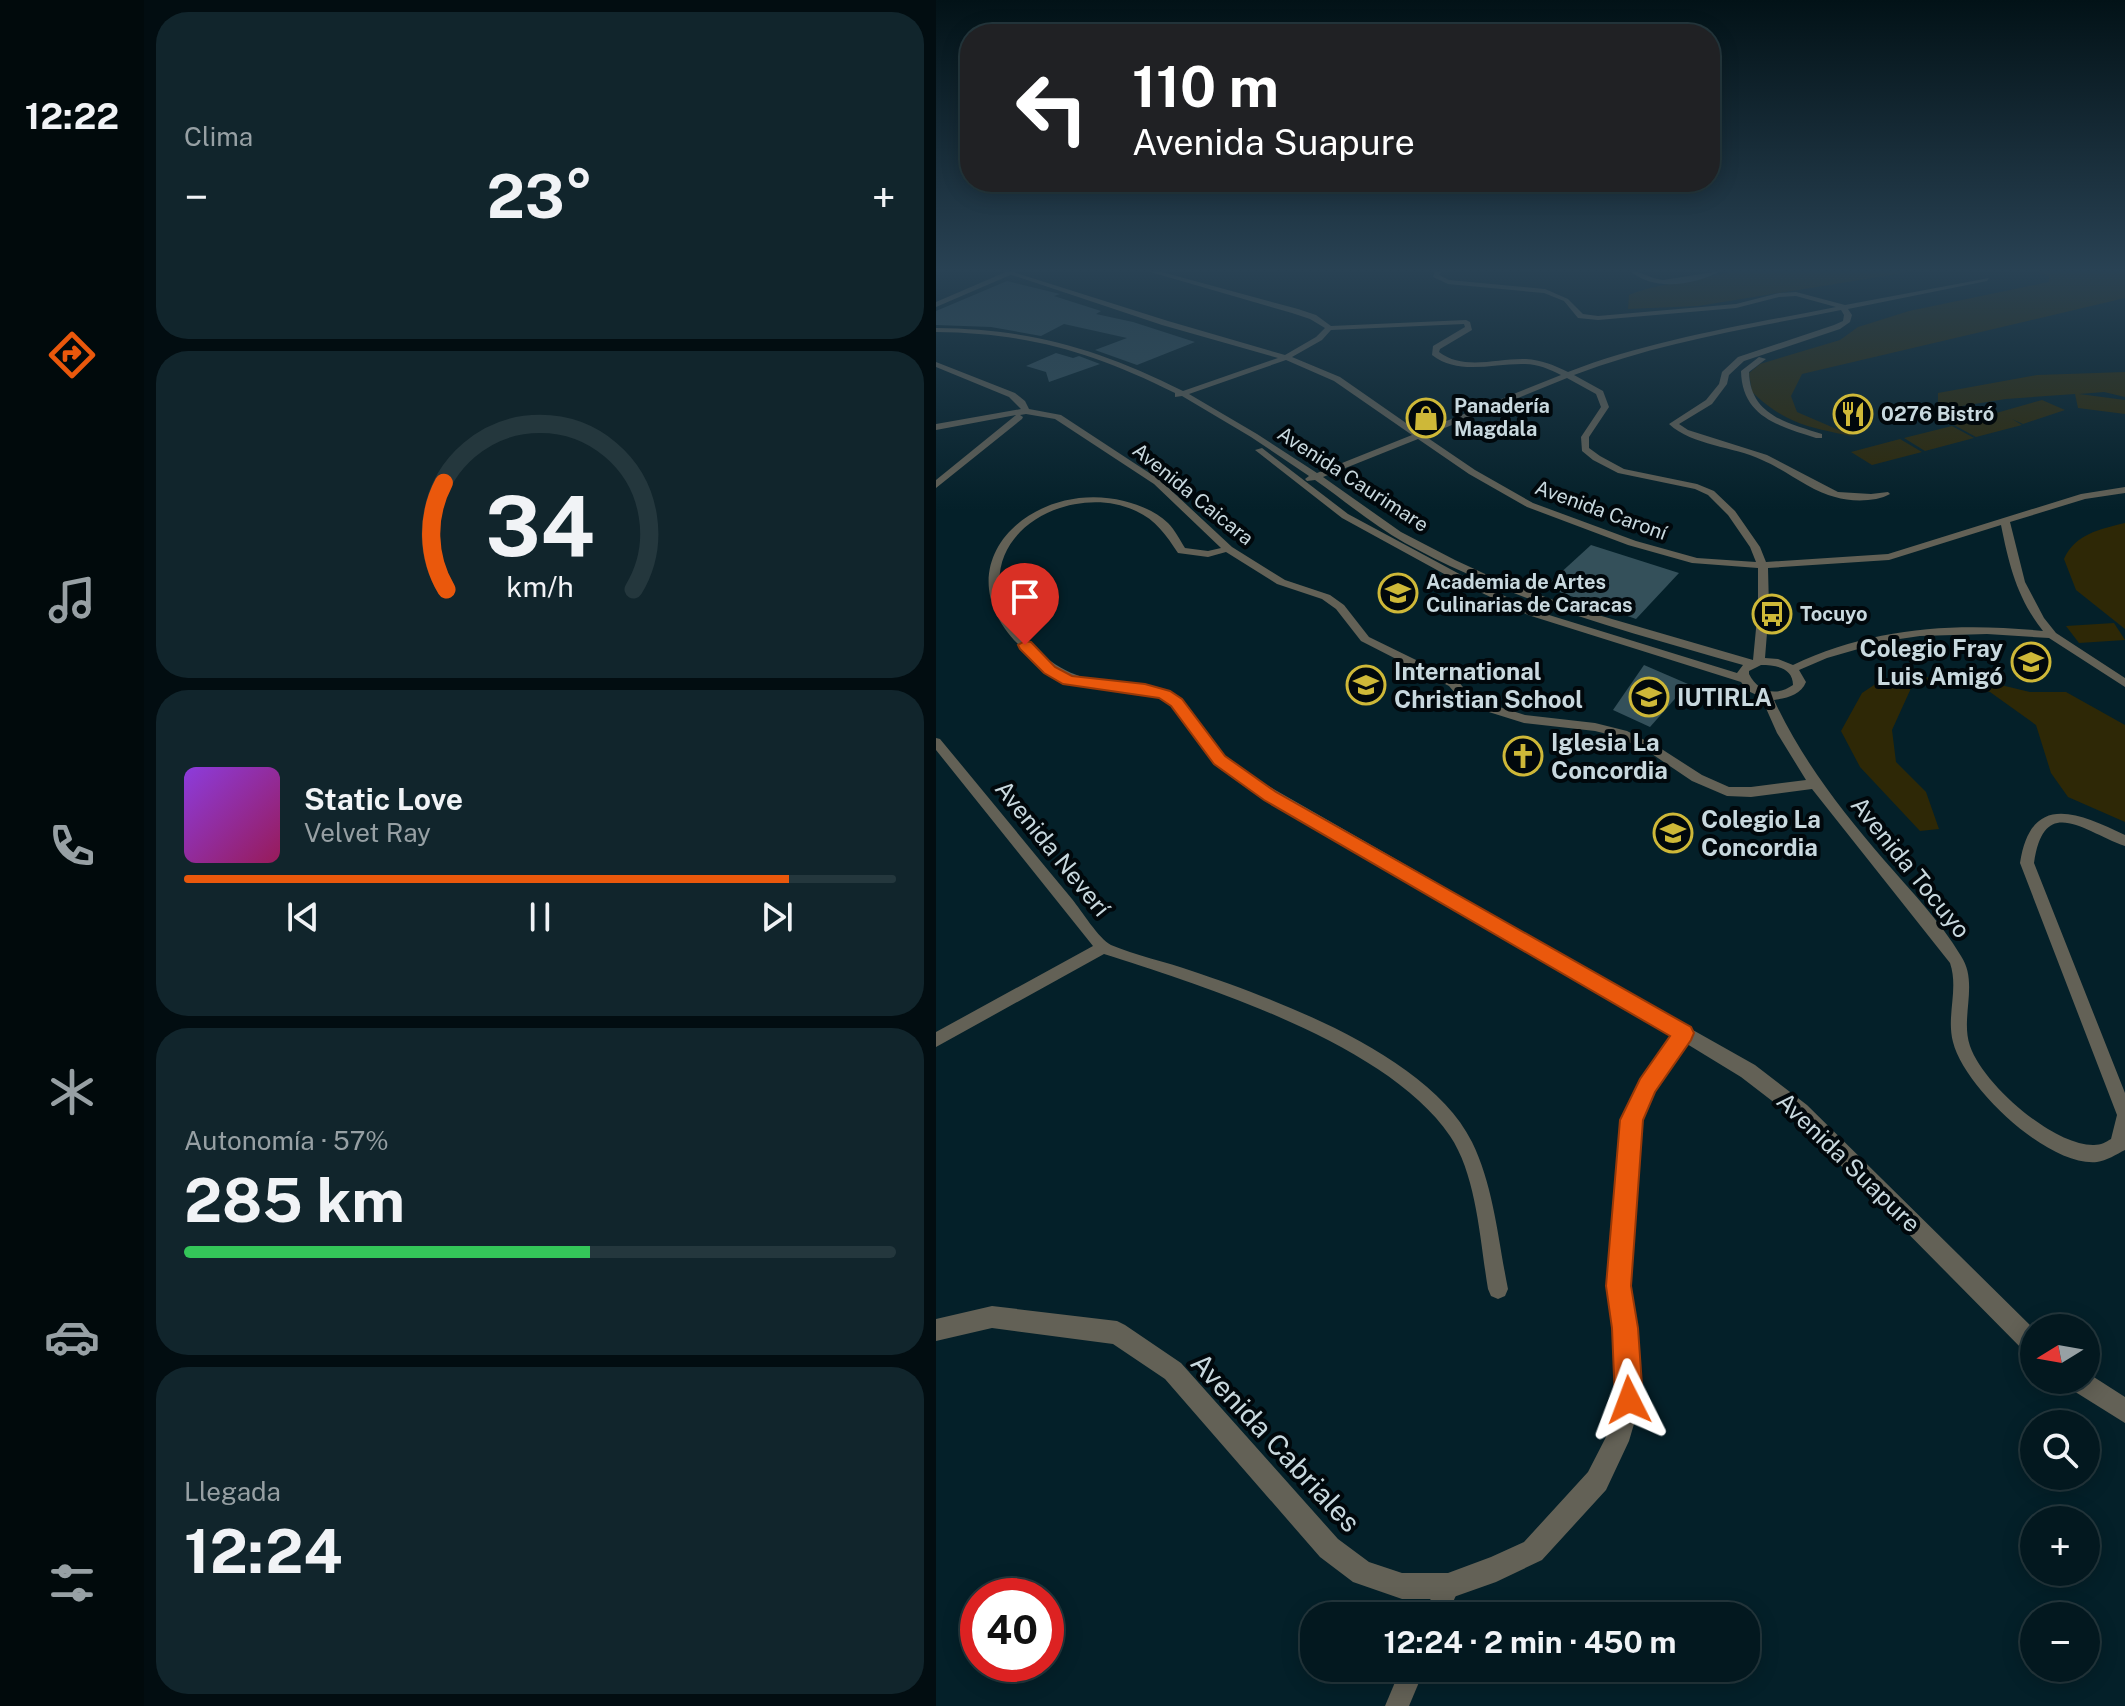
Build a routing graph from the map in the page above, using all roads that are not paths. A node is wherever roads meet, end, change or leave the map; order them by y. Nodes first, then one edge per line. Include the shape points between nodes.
1 (1057, 351) edge
2 (1077, 351) edge
3 (1264, 351) edge
4 (1300, 351) edge
5 (1437, 351) edge
6 (1642, 351) edge
7 (1766, 351) edge
8 (1786, 351) edge
9 (1287, 357) junction
10 (936, 364) edge
11 (1566, 375) junction
12 (1175, 396) junction
13 (1026, 411) junction
14 (936, 427) edge
15 (1819, 436) dead end
16 (1419, 437) junction
17 (1317, 477) junction
18 (1302, 481) junction
19 (936, 485) edge
20 (2125, 490) edge
21 (1885, 494) dead end
22 (2006, 523) junction
23 (1228, 549) junction
24 (1762, 565) junction
25 (2052, 635) junction
26 (1755, 663) junction
27 (1793, 669) junction
28 (1744, 679) junction
29 (2125, 683) edge
30 (1766, 695) junction
31 (936, 742) edge
32 (1812, 784) junction
33 (2125, 841) edge
34 (1103, 948) junction
35 (1684, 1033) junction
36 (936, 1040) edge
37 (2125, 1116) edge
38 (1498, 1289) dead end
39 (936, 1330) edge
40 (2020, 1331) edge
41 (2099, 1394) edge
42 (2125, 1411) edge
43 (1448, 1586) junction
44 (1441, 1602) edge
45 (1407, 1682) edge
46 (1397, 1706) edge

1 - 12 street, Avenida Caurimare
2 - 12 street, Avenida Caurimare via 1114,363
3 - 9 street, Avenida Caroní
4 - 9 street
5 - 11 street via 1438,358 1458,364 1538,363
6 - 11 street
7 - 21 street via 1741,359 1709,402 1673,424 1764,457 1836,495
8 - 15 street via 1755,361 1745,371 1744,388 1766,416
9 - 12 street
9 - 16 street, Avenida Caroní via 1337,379
10 - 13 street via 1012,395
11 - 16 street
11 - 24 street via 1604,400 1605,407 1585,437 1585,449 1625,474 1692,485 1721,499
12 - 17 street, Avenida Caurimare via 1246,431
12 - 18 street, Avenida Caurimare
13 - 14 street
13 - 19 street
13 - 23 street, Avenida Caicara via 1058,417 1084,432 1157,482
16 - 17 street
16 - 24 street, Avenida Caroní via 1515,497 1566,520 1696,561
17 - 18 street
17 - 26 street, Avenida Caurimare via 1412,542 1529,597
18 - 28 street, Avenida Caurimare via 1345,516 1399,548 1532,613
20 - 22 street, Avenida Caroní via 2084,496
22 - 24 street, Avenida Caroní via 1889,557
22 - 25 street via 2024,598
23 - 32 street, Avenida Caicara via 1281,582 1326,597 1365,639 1453,683 1480,705 1524,719 1623,734 1727,791
23 - 35 street, Avenida Suapure via 1182,551 1174,531 1152,513 1116,501 1074,500 1034,516 1003,543 994,566 995,601 1006,626 1049,670 1068,680 1164,694 1220,760 1270,796
24 - 26 street
25 - 27 street via 1894,637 1854,643
25 - 29 street
26 - 27 street via 1776,662
26 - 28 street via 1744,669
27 - 30 street via 1798,687 1785,695
28 - 30 street
30 - 32 street, Avenida Tocuyo via 1782,735
31 - 34 street, Avenida Neverí
32 - 37 street, Avenida Tocuyo via 1959,964 1961,1043 1999,1101 2059,1145 2097,1154 2119,1144
33 - 37 street, Avenida Tocuyo via 2086,821 2058,817 2036,827 2028,841 2027,863
34 - 36 street, Avenida Neverí
34 - 38 street via 1233,991 1338,1038 1407,1079 1456,1130 1473,1163
35 - 40 street, Avenida Suapure via 1748,1071 1800,1111
35 - 43 street, Avenida Cabriales via 1631,1120 1619,1286 1629,1400 1617,1441 1597,1481 1533,1551
39 - 43 street, Avenida Cabriales via 992,1317 1117,1333 1173,1371 1329,1548 1362,1573 1402,1586
41 - 42 street
43 - 44 street
45 - 46 street

